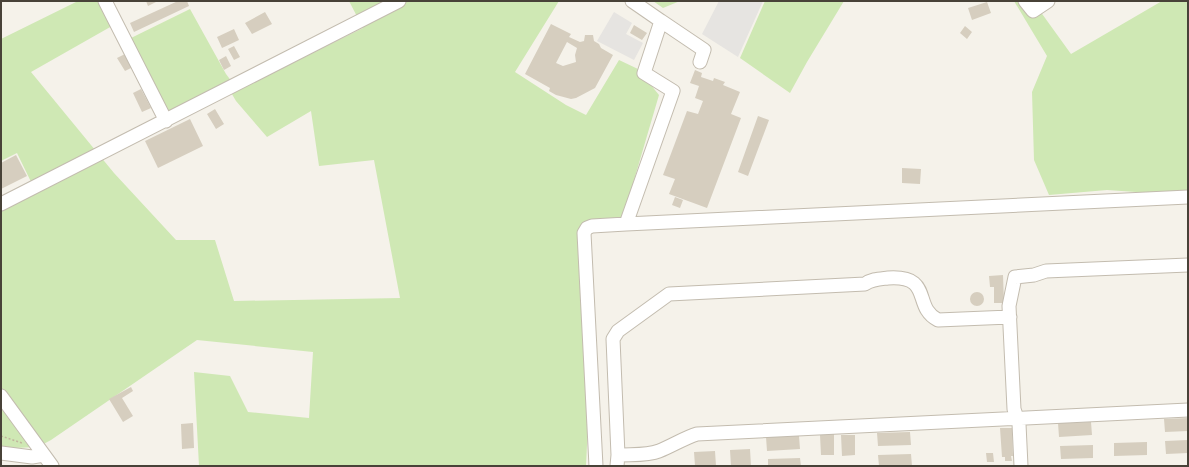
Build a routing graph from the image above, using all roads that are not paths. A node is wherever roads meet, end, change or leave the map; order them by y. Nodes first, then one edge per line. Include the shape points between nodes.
1 (105, 1) edge
2 (399, 1) edge
3 (632, 1) edge
4 (1025, 1) edge
5 (1048, 1) edge
6 (661, 21) junction
7 (700, 62) dead end
8 (166, 121) junction
9 (1188, 197) edge
10 (1, 204) edge
11 (626, 224) junction
12 (1188, 265) edge
13 (1010, 317) junction
14 (1, 396) edge
15 (1188, 410) edge
16 (1017, 417) junction
17 (1, 453) edge
18 (618, 460) edge
19 (48, 461) edge
20 (596, 466) edge
21 (1021, 466) edge

1 - 8 street
2 - 8 street
3 - 6 street
4 - 5 street via 1033,11
6 - 7 street via 704,50
6 - 11 street via 644,73 673,91
8 - 10 street
9 - 11 street
11 - 20 street via 592,226 584,233
12 - 13 street via 1046,271 1015,277 1009,306
13 - 16 street via 1014,409
13 - 18 street via 938,320 926,311 919,289 910,281 900,278 872,280 865,284 669,294 618,331 613,339
14 - 19 street
15 - 16 street
16 - 18 street via 697,434 650,454
16 - 21 street
17 - 19 street

